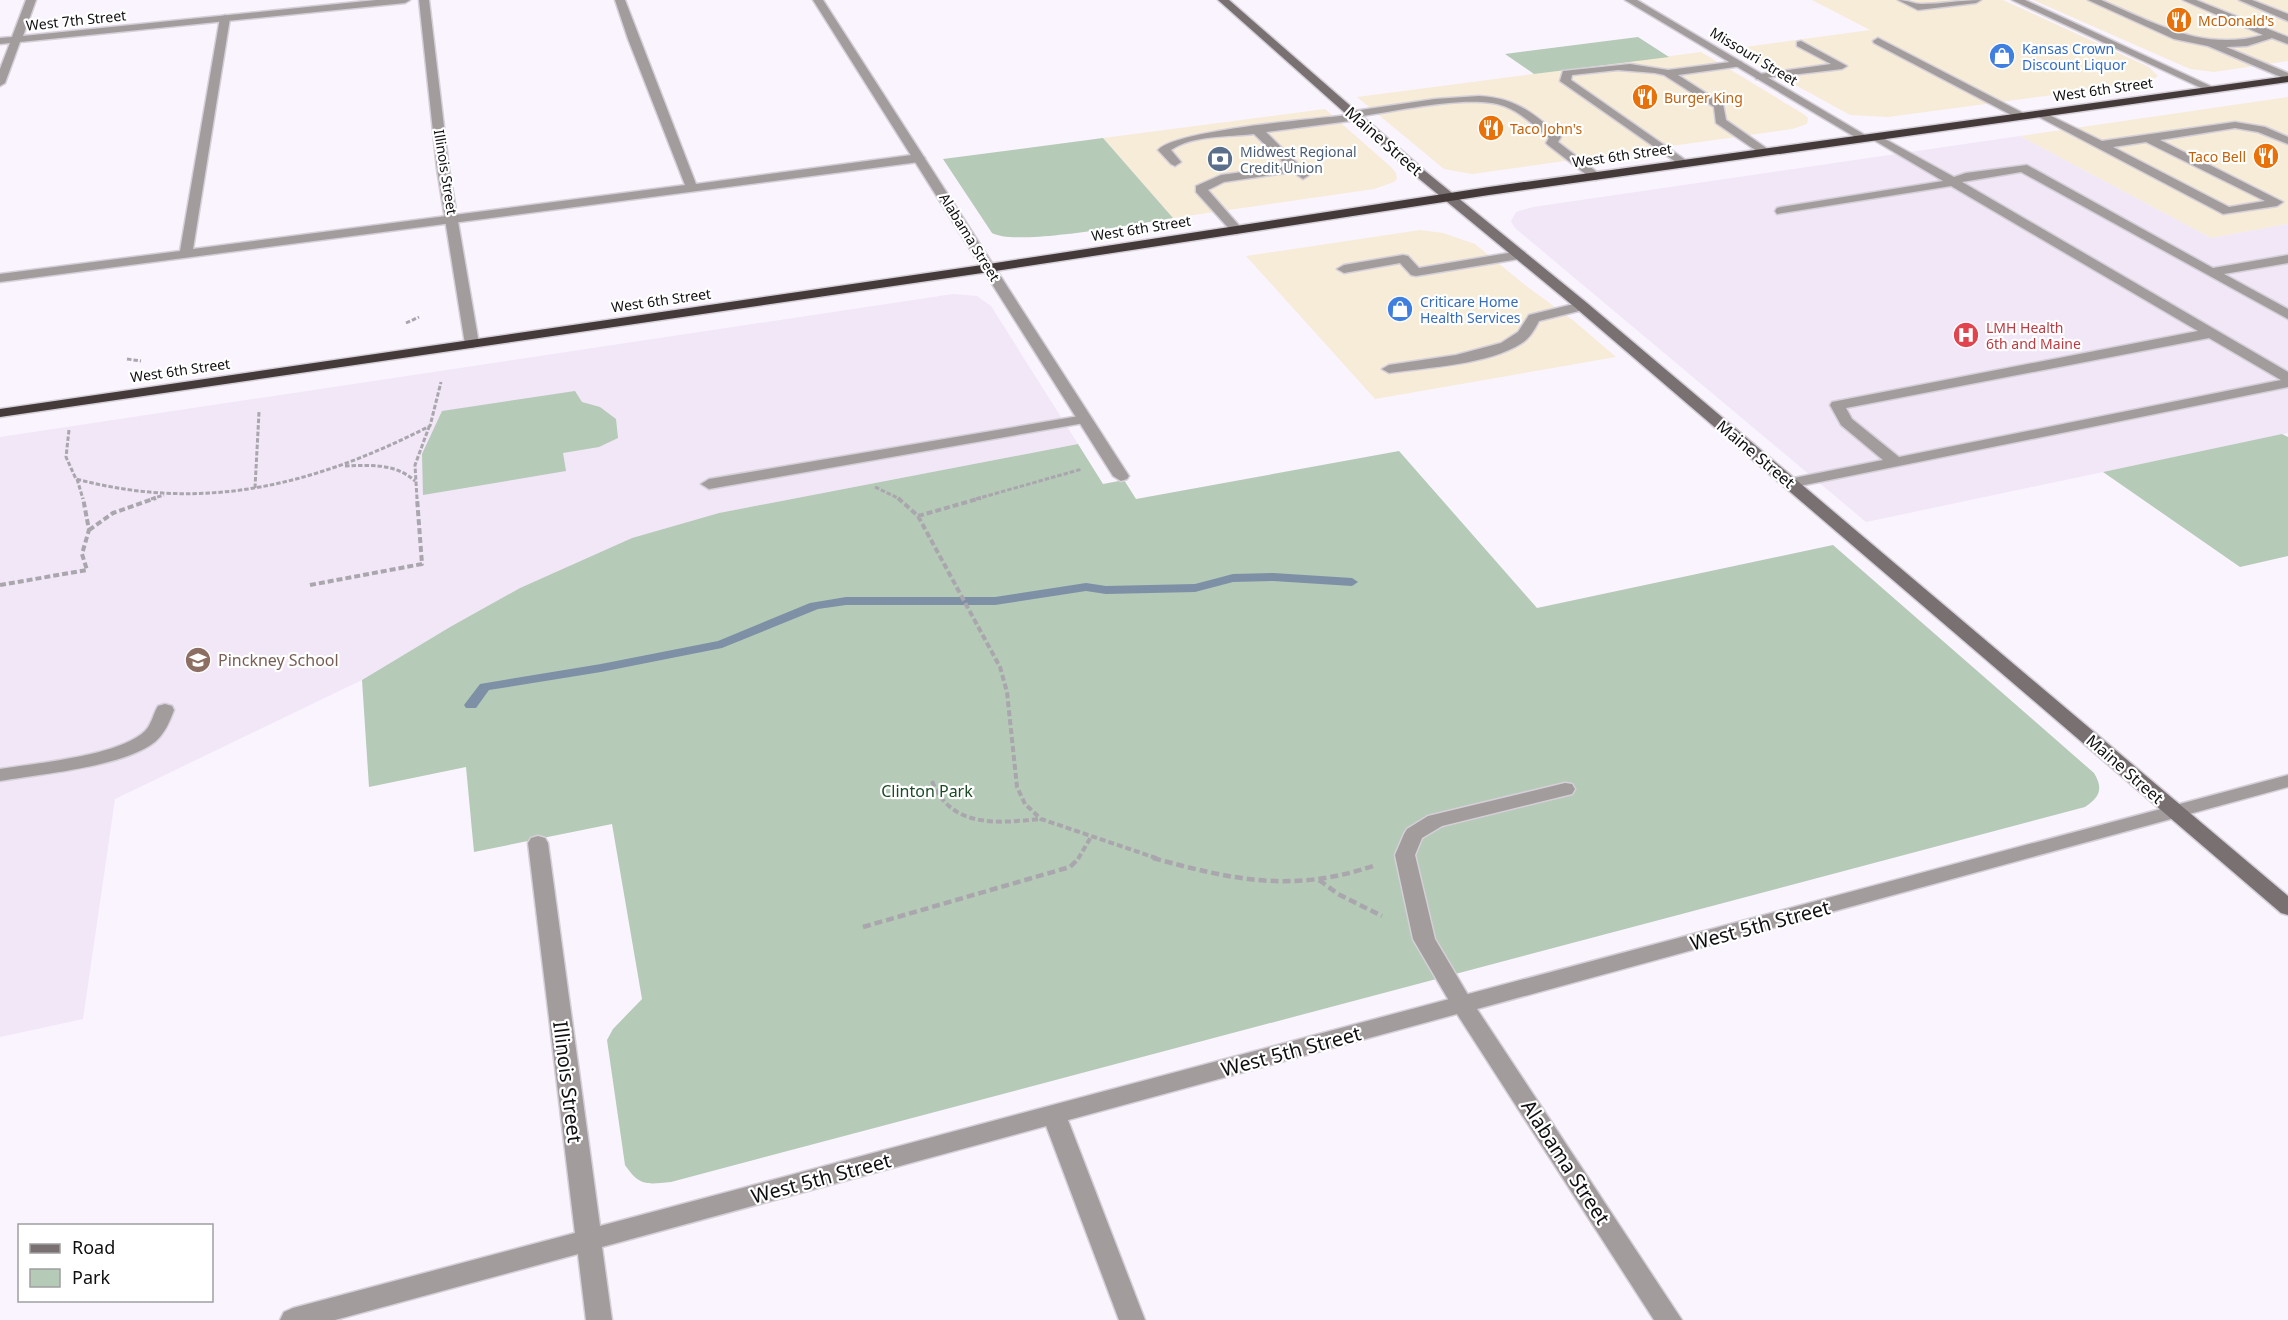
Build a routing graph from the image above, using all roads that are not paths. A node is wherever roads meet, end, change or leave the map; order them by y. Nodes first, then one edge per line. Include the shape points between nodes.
1 (31, 0) edge
2 (405, 0) edge
3 (424, 0) edge
4 (620, 0) edge
5 (818, 0) edge
6 (1223, 0) edge
7 (1629, 0) edge
8 (1903, 0) edge
9 (1976, 0) edge
10 (2017, 0) edge
11 (2093, 0) edge
12 (2110, 0) edge
13 (2188, 0) edge
14 (2244, 0) edge
15 (225, 18) junction
16 (2288, 18) edge
17 (2268, 33) junction
18 (16, 39) junction
19 (1878, 40) dead end
20 (0, 41) edge
21 (2288, 41) edge
22 (1802, 44) dead end
23 (2211, 44) junction
24 (1738, 64) junction
25 (1653, 68) junction
26 (1668, 73) junction
27 (1760, 77) junction
28 (2288, 78) edge
29 (0, 83) edge
30 (2214, 90) junction
31 (2041, 114) junction
32 (2023, 117) junction
33 (1359, 118) junction
34 (1512, 119) dead end
35 (1257, 130) junction
36 (1530, 133) dead end
37 (1870, 137) junction
38 (2148, 138) junction
39 (1651, 141) junction
40 (2288, 141) edge
41 (1552, 142) junction
42 (2101, 145) junction
43 (1765, 152) junction
44 (919, 158) junction
45 (1175, 162) dead end
46 (1683, 163) junction
47 (1596, 176) junction
48 (1953, 181) junction
49 (692, 188) junction
50 (1449, 196) junction
51 (2282, 201) edge
52 (1781, 211) dead end
53 (453, 219) junction
54 (1237, 230) junction
55 (186, 254) junction
56 (1520, 255) junction
57 (2288, 259) edge
58 (989, 268) junction
59 (1344, 269) dead end
60 (2212, 272) junction
61 (0, 278) edge
62 (1582, 306) junction
63 (2288, 315) edge
64 (2212, 333) junction
65 (472, 344) junction
66 (1389, 369) dead end
67 (2288, 378) edge
68 (2288, 383) edge
69 (0, 413) edge
70 (1085, 419) junction
71 (1896, 462) junction
72 (1121, 476) dead end
73 (1790, 483) junction
74 (710, 484) dead end
75 (165, 710) dead end
76 (0, 775) edge
77 (2288, 781) edge
78 (1565, 789) dead end
79 (2176, 812) junction
80 (538, 843) dead end
81 (2288, 908) edge
82 (1463, 1005) junction
83 (1054, 1115) junction
84 (588, 1240) junction
85 (293, 1320) edge
86 (599, 1320) edge
87 (1132, 1320) edge
88 (1669, 1320) edge

1 - 18 street
2 - 15 street, West 7th Street
3 - 53 street, Illinois Street via 443,169
4 - 49 street
5 - 44 street, Alabama Street
6 - 33 street, Maine Street
7 - 24 street, Missouri Street
8 - 9 street via 1918,7
10 - 30 street
11 - 23 street via 2178,37
12 - 23 street
13 - 17 street
14 - 16 street
15 - 18 street, West 7th Street
15 - 55 street
17 - 21 street
17 - 23 street via 2268,37 2247,43
18 - 20 street, West 7th Street
18 - 29 street
19 - 32 street
22 - 27 street via 1842,66
23 - 28 street
24 - 26 street
24 - 27 street, Missouri Street
25 - 26 street
25 - 39 street via 1588,77 1586,81 1586,86 1643,125
25 - 39 street via 1623,65 1567,73 1566,81
26 - 43 street via 1719,106 1720,121
27 - 37 street, Missouri Street
28 - 30 highway, West 6th Street
30 - 31 highway, West 6th Street
31 - 32 highway, West 6th Street
31 - 42 street
32 - 37 highway, West 6th Street
33 - 34 street via 1481,108
33 - 35 street
33 - 41 street via 1473,99 1494,100 1509,104 1555,137
33 - 50 street, Maine Street
35 - 45 street via 1167,145 1164,150
35 - 54 street via 1300,171 1221,178 1197,186
36 - 41 street
37 - 43 highway, West 6th Street
37 - 48 street, Missouri Street
38 - 40 street via 2235,125 2261,129
38 - 42 street
38 - 51 street
39 - 46 street
41 - 47 street
42 - 51 street via 2227,211
43 - 46 highway, West 6th Street
44 - 49 street
44 - 58 street, Alabama Street
46 - 47 highway, West 6th Street
47 - 50 highway, West 6th Street
48 - 52 street
48 - 60 street via 2023,168
48 - 64 street, Missouri Street
49 - 53 street
50 - 54 highway, West 6th Street
50 - 56 street, Maine Street
53 - 55 street
53 - 65 street, Illinois Street
54 - 58 highway, West 6th Street
55 - 61 street
56 - 59 street via 1416,272 1403,260
56 - 62 street, Maine Street
57 - 60 street
58 - 65 highway, West 6th Street
58 - 70 street, Alabama Street
60 - 63 street
62 - 66 street via 1534,318 1527,331 1497,350
62 - 73 street, Maine Street
64 - 67 street, Missouri Street
64 - 71 street via 1837,405 1846,422
65 - 69 highway, West 6th Street
68 - 71 street
70 - 72 street, Alabama Street
70 - 74 street
71 - 73 street
73 - 79 street, Maine Street
75 - 76 street via 159,727 145,740 118,752
77 - 79 street, West 5th Street
78 - 82 street, Alabama Street via 1435,821 1414,834 1405,855 1424,939
79 - 81 street, Maine Street
79 - 82 street, West 5th Street
80 - 84 street, Illinois Street
82 - 83 street, West 5th Street
82 - 88 street, Alabama Street
83 - 84 street, West 5th Street
83 - 87 street
84 - 85 street, West 5th Street
84 - 86 street, Illinois Street

